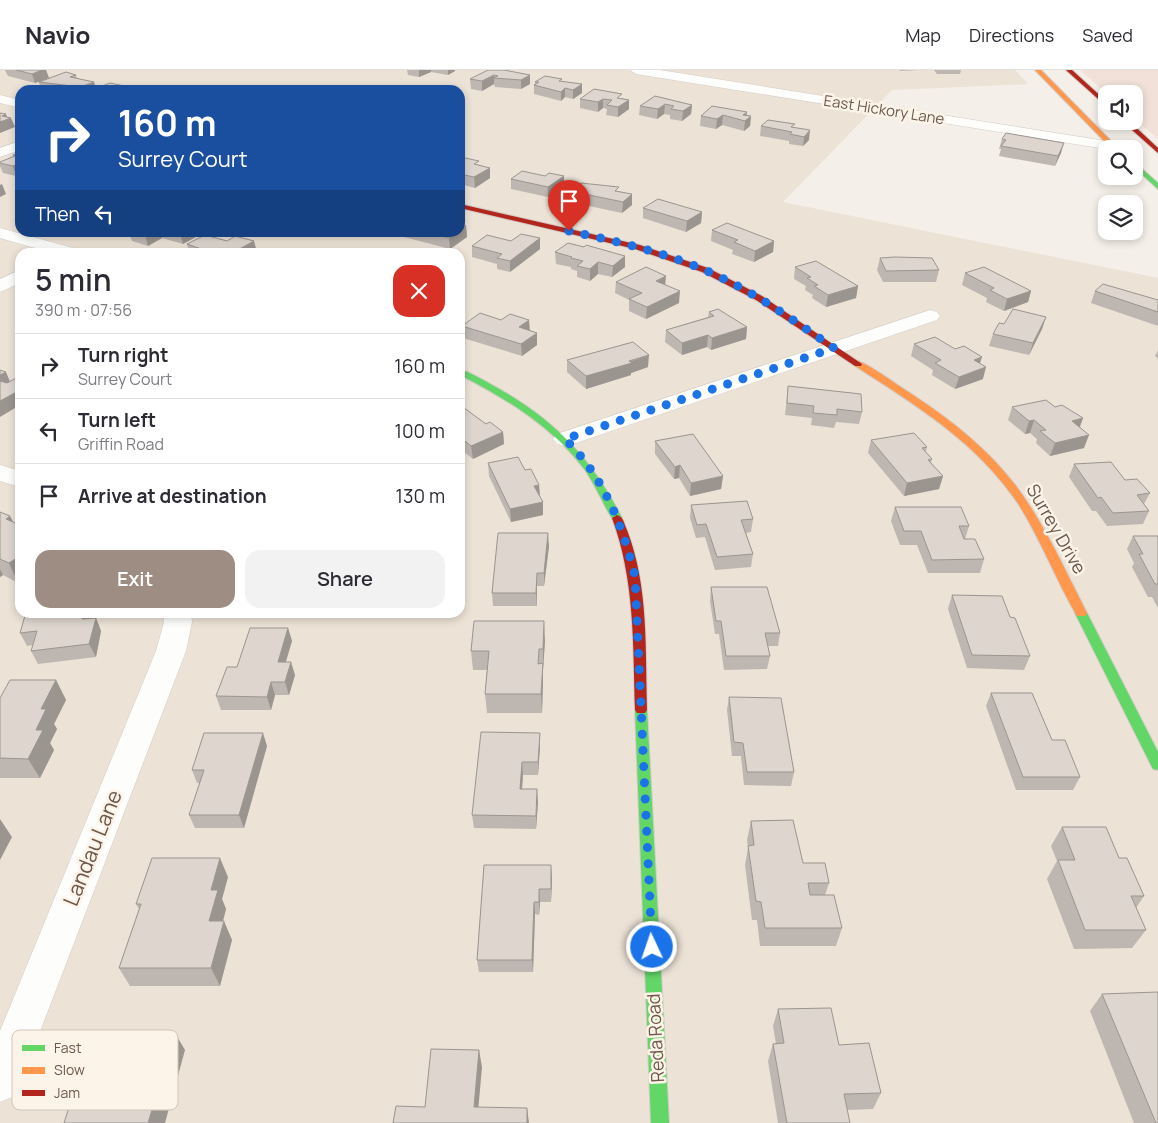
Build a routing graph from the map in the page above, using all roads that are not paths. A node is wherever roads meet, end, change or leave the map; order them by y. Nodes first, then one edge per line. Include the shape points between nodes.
1 (636, 70) edge
2 (1038, 70) edge
3 (1069, 70) edge
4 (1098, 97) edge
5 (0, 99) edge
6 (15, 103) edge
7 (1135, 130) edge
8 (1107, 140) edge
9 (1098, 145) edge
10 (15, 147) edge
11 (1143, 150) edge
12 (1158, 151) edge
13 (0, 153) edge
14 (1143, 173) edge
15 (1158, 187) edge
16 (465, 207) edge
17 (0, 233) edge
18 (53, 248) edge
19 (15, 278) edge
20 (0, 286) edge
21 (930, 316) dead end
22 (834, 348) junction
23 (465, 374) edge
24 (565, 439) junction
25 (0, 472) edge
26 (15, 478) edge
27 (178, 618) edge
28 (1158, 765) edge
29 (20, 1030) edge
30 (12, 1051) edge
31 (0, 1081) edge
32 (660, 1123) edge

1 - 9 street, East Hickory Lane
2 - 8 street
3 - 4 street
5 - 6 street
7 - 12 street
10 - 13 street
11 - 12 street, East Hickory Lane
14 - 15 street
16 - 22 street, Surrey Drive via 637,247 692,265 754,295
17 - 18 street
19 - 20 street
21 - 22 street
22 - 24 street
22 - 28 street, Surrey Drive via 948,424 988,458 1016,491 1039,527
23 - 24 street, Reda Road via 504,393
24 - 32 street, Reda Road via 594,473 610,500 622,528 635,576
25 - 26 street
27 - 29 street, Landau Lane via 171,650
30 - 31 street, Landau Lane

